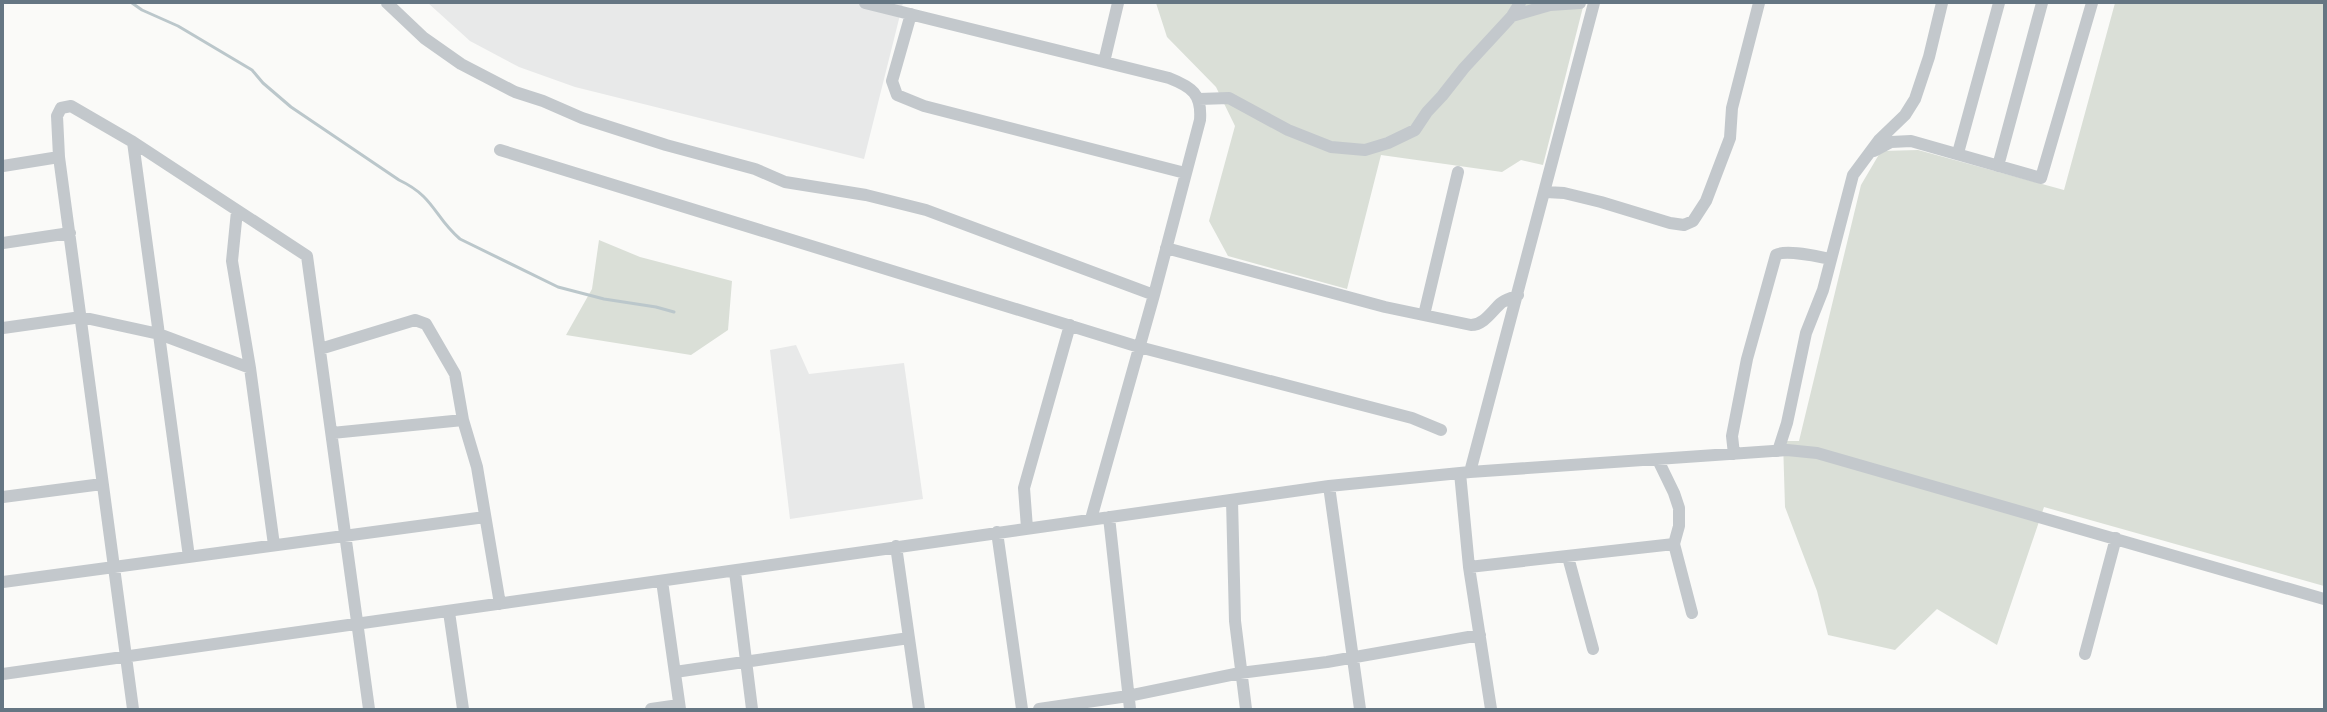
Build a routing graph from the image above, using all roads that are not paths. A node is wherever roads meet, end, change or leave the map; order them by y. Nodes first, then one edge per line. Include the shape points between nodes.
1 (387, 3) edge
2 (868, 3) edge
3 (1118, 3) edge
4 (1520, 3) edge
5 (1580, 3) edge
6 (1594, 3) edge
7 (1759, 3) edge
8 (1942, 3) edge
9 (1998, 3) edge
10 (2042, 3) edge
11 (2092, 3) edge
12 (910, 14) junction
13 (1512, 16) junction
14 (1104, 62) junction
15 (1199, 99) junction
16 (133, 142) junction
17 (500, 150) dead end
18 (1958, 153) junction
19 (1868, 154) junction
20 (60, 156) junction
21 (3, 166) edge
22 (1998, 166) junction
23 (1458, 172) dead end
24 (1185, 173) junction
25 (1546, 192) junction
26 (237, 210) junction
27 (70, 233) junction
28 (3, 243) edge
29 (1166, 248) junction
30 (1831, 259) junction
31 (1518, 295) junction
32 (1154, 296) junction
33 (1424, 315) junction
34 (81, 317) junction
35 (1070, 325) junction
36 (3, 328) edge
37 (159, 334) junction
38 (1139, 347) junction
39 (320, 349) junction
40 (250, 368) junction
41 (463, 420) junction
42 (1441, 430) dead end
43 (332, 433) junction
44 (1778, 451) junction
45 (1734, 454) junction
46 (1658, 460) junction
47 (1465, 472) junction
48 (102, 484) junction
49 (1329, 486) junction
50 (3, 496) edge
51 (1232, 500) junction
52 (485, 517) junction
53 (1109, 517) junction
54 (1091, 519) junction
55 (1027, 528) junction
56 (997, 532) junction
57 (345, 536) junction
58 (2116, 538) junction
59 (1674, 544) junction
60 (274, 545) junction
61 (896, 546) junction
62 (188, 557) junction
63 (1568, 557) junction
64 (114, 567) junction
65 (1470, 567) junction
66 (734, 572) junction
67 (662, 581) junction
68 (3, 582) edge
69 (2324, 599) edge
70 (500, 604) junction
71 (449, 612) junction
72 (1692, 613) dead end
73 (357, 623) junction
74 (1480, 635) junction
75 (909, 638) junction
76 (1593, 649) dead end
77 (2085, 654) dead end
78 (126, 656) junction
79 (1353, 657) junction
80 (746, 661) junction
81 (674, 672) junction
82 (1240, 673) junction
83 (3, 674) edge
84 (1128, 696) junction
85 (679, 707) edge
86 (133, 709) edge
87 (368, 709) edge
88 (463, 709) edge
89 (651, 709) edge
90 (752, 709) edge
91 (919, 709) edge
92 (1022, 709) edge
93 (1039, 709) edge
94 (1130, 709) edge
95 (1246, 709) edge
96 (1360, 709) edge
97 (1491, 709) edge

1 - 32 street via 424,38 461,64 515,92 582,118 666,145 755,169 785,182 866,195 926,210
2 - 12 street
3 - 14 street
4 - 13 street
5 - 13 street via 1550,5
6 - 25 street
7 - 25 street via 1732,108 1730,138 1706,201 1693,221 1684,225 1670,223 1601,202
8 - 19 street via 1929,58 1915,99 1905,115
9 - 18 street
10 - 22 street
11 - 22 street via 2040,178
12 - 14 street
12 - 24 street via 892,81 897,95 924,106
13 - 15 street via 1464,68 1415,130 1388,143 1365,150 1331,146 1288,130 1229,98
14 - 15 street via 1182,83 1192,89
15 - 24 street via 1200,120
16 - 20 street via 71,106 61,108 58,116
16 - 26 street
16 - 37 street
17 - 35 street
18 - 19 street via 1911,141 1891,142
18 - 22 street
19 - 30 street via 1853,175
20 - 21 street
20 - 27 street
23 - 33 street
24 - 29 street
25 - 31 street
26 - 39 street via 307,256
26 - 40 street via 232,261
27 - 28 street
27 - 34 street
29 - 32 street
29 - 33 street via 1385,307
30 - 44 street via 1823,290 1806,334 1787,423
30 - 45 street via 1789,253 1776,255 1742,382 1732,436
31 - 33 street via 1502,302 1476,325
31 - 47 street
32 - 38 street
34 - 36 street
34 - 37 street
34 - 48 street
35 - 38 street
35 - 55 street via 1024,488
37 - 40 street
37 - 62 street
38 - 42 street via 1412,418
38 - 54 street
39 - 41 street via 421,320 450,362 458,387
39 - 43 street
40 - 60 street
41 - 43 street
41 - 52 street via 477,467
43 - 57 street
44 - 45 street
44 - 58 street via 1817,453
45 - 46 street
46 - 47 street
46 - 59 street via 1679,508 1679,526
47 - 49 street
47 - 65 street
48 - 50 street
48 - 64 street
49 - 51 street
49 - 79 street
51 - 53 street
51 - 82 street via 1235,621
52 - 57 street
52 - 70 street
53 - 54 street
53 - 84 street
54 - 55 street
55 - 56 street
56 - 61 street
56 - 92 street
57 - 60 street
57 - 73 street
58 - 69 street
58 - 77 street
59 - 63 street
59 - 72 street
60 - 62 street
61 - 66 street
61 - 75 street
62 - 64 street
63 - 65 street
63 - 76 street
64 - 68 street
64 - 78 street
65 - 74 street
66 - 67 street
66 - 80 street
67 - 70 street
67 - 81 street
70 - 71 street
71 - 73 street
71 - 88 street
73 - 78 street
73 - 87 street
74 - 79 street
74 - 97 street
75 - 80 street
75 - 91 street
78 - 83 street
78 - 86 street
79 - 82 street
79 - 96 street
80 - 81 street
80 - 90 street
81 - 85 street
82 - 84 street
82 - 95 street
84 - 93 street
84 - 94 street
85 - 89 street

